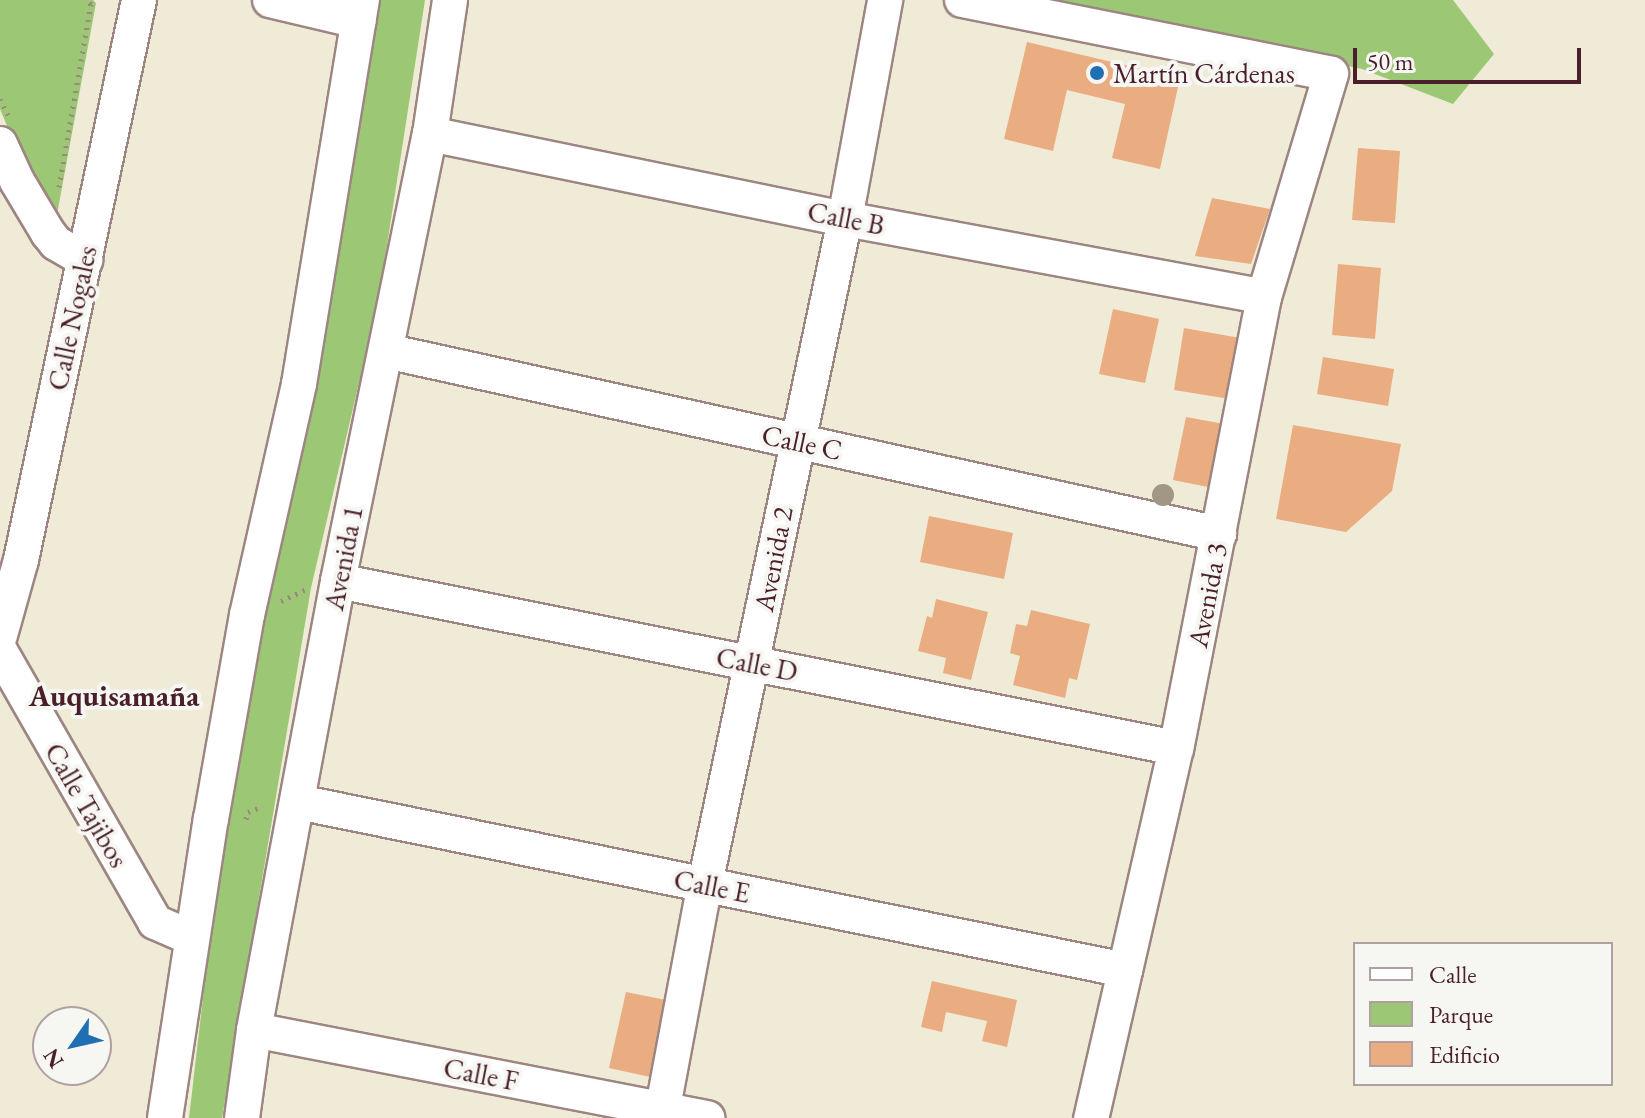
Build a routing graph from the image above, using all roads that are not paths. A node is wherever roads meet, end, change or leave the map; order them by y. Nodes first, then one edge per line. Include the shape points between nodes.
1 (139, 0) edge
2 (270, 0) edge
3 (450, 0) edge
4 (885, 0) edge
5 (962, 0) edge
6 (360, 10) edge
7 (430, 134) junction
8 (0, 144) edge
9 (845, 219) junction
10 (85, 260) junction
11 (1264, 297) junction
12 (386, 351) junction
13 (797, 440) junction
14 (1219, 534) junction
15 (338, 581) junction
16 (0, 635) edge
17 (752, 663) junction
18 (4, 674) edge
19 (1176, 748) junction
20 (298, 802) junction
21 (705, 884) junction
22 (192, 938) junction
23 (1125, 970) junction
24 (254, 1030) junction
25 (661, 1114) edge
26 (165, 1118) edge
27 (242, 1118) edge
28 (708, 1118) edge
29 (1091, 1118) edge

1 - 10 street, Calle Nogales
2 - 6 street
3 - 7 street, Avenida 1
4 - 9 street, Avenida 2
5 - 11 street, Avenida 3 via 1331,74
6 - 22 street via 299,384 247,615
7 - 9 street, Calle B
7 - 12 street, Avenida 1
8 - 10 street via 48,233
9 - 11 street, Calle B
9 - 13 street, Avenida 2
10 - 16 street, Calle Nogales
11 - 14 street, Avenida 3
12 - 13 street, Calle C
12 - 15 street, Avenida 1
13 - 14 street, Calle C
13 - 17 street, Avenida 2
14 - 19 street, Avenida 3
15 - 17 street, Calle D
15 - 20 street, Avenida 1
17 - 19 street, Calle D
17 - 21 street, Avenida 2
18 - 22 street, Calle Tajibos via 155,922
19 - 23 street, Avenida 3
20 - 21 street, Calle E
20 - 24 street, Avenida 1
21 - 23 street, Calle E
21 - 25 street, Avenida 2
22 - 26 street
23 - 29 street, Avenida 3
24 - 25 street, Calle F
24 - 27 street, Avenida 1
25 - 28 street, Calle F

